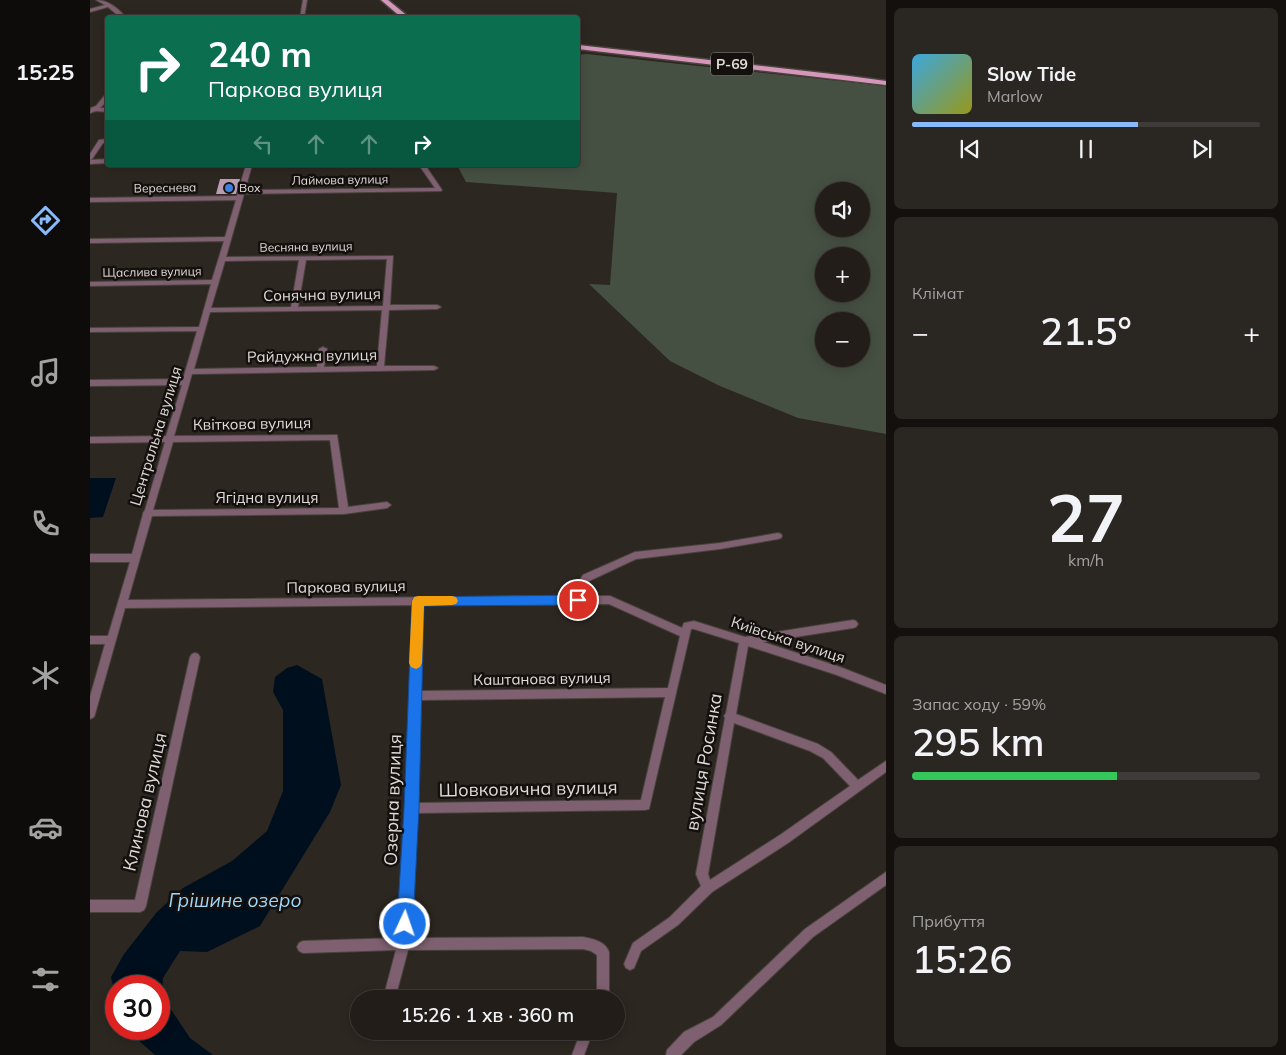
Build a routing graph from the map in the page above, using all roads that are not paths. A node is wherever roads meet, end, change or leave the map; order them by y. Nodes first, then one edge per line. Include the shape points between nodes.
1 (98, 0) edge
2 (304, 0) edge
3 (384, 0) edge
4 (109, 4) junction
5 (90, 11) edge
6 (121, 15) edge
7 (302, 15) edge
8 (403, 15) edge
9 (580, 47) edge
10 (886, 84) edge
11 (105, 99) edge
12 (92, 110) edge
13 (105, 110) edge
14 (105, 141) edge
15 (90, 160) edge
16 (105, 161) edge
17 (248, 167) edge
18 (423, 167) edge
19 (240, 195) junction
20 (90, 200) edge
21 (228, 239) junction
22 (90, 240) edge
23 (303, 258) junction
24 (222, 259) junction
25 (215, 282) junction
26 (90, 284) edge
27 (437, 307) dead end
28 (386, 308) junction
29 (294, 309) junction
30 (207, 310) junction
31 (202, 329) junction
32 (90, 330) edge
33 (323, 349) dead end
34 (434, 368) dead end
35 (380, 369) junction
36 (320, 370) junction
37 (190, 372) junction
38 (186, 382) junction
39 (90, 383) edge
40 (170, 439) junction
41 (90, 440) edge
42 (387, 505) dead end
43 (344, 511) junction
44 (147, 513) junction
45 (778, 536) dead end
46 (90, 558) edge
47 (135, 558) junction
48 (578, 600) junction
49 (418, 601) junction
50 (121, 604) junction
51 (853, 624) dead end
52 (684, 633) junction
53 (90, 640) edge
54 (110, 640) junction
55 (744, 641) junction
56 (195, 656) dead end
57 (886, 690) edge
58 (671, 692) junction
59 (414, 696) junction
60 (90, 714) edge
61 (729, 716) junction
62 (886, 766) edge
63 (856, 786) junction
64 (644, 804) joint
65 (412, 808) junction
66 (886, 878) edge
67 (708, 888) junction
68 (90, 906) edge
69 (404, 944) junction
70 (303, 948) dead end
71 (630, 964) dead end
72 (391, 990) edge
73 (603, 990) edge
74 (584, 1040) edge
75 (578, 1055) edge
76 (672, 1055) edge

1 - 4 street
2 - 7 street
3 - 8 main road
4 - 5 street
4 - 6 street
9 - 10 main road, Р-69
11 - 12 street
12 - 13 street
14 - 15 street via 101,141
15 - 16 street
17 - 19 street, Центральна вулиця
18 - 19 street, Лаймова вулиця via 439,190
19 - 20 street, Вереснева
19 - 21 street, Центральна вулиця
21 - 22 street
21 - 24 street, Центральна вулиця
23 - 24 street, Весняна вулиця
23 - 28 street, Весняна вулиця via 390,257
23 - 29 street
24 - 25 street, Центральна вулиця
25 - 26 street, Щаслива вулиця
25 - 30 street, Центральна вулиця
27 - 28 street, Сонячна вулиця
28 - 29 street, Сонячна вулиця
28 - 35 street
29 - 30 street, Сонячна вулиця
30 - 31 street, Центральна вулиця
31 - 32 street
31 - 37 street, Центральна вулиця
33 - 36 street
34 - 35 street, Райдужна вулиця
35 - 36 street, Райдужна вулиця
36 - 37 street, Райдужна вулиця
37 - 38 street, Центральна вулиця
38 - 39 street
38 - 40 street, Центральна вулиця
40 - 41 street, Квіткова вулиця
40 - 43 street, Квіткова вулиця via 334,437
40 - 44 street, Центральна вулиця
42 - 43 street, Ягідна вулиця
43 - 44 street, Ягідна вулиця
44 - 47 street, Центральна вулиця
45 - 48 street via 635,556 586,578
46 - 47 street
47 - 50 street, Центральна вулиця
48 - 49 street, Паркова вулиця
48 - 52 street, Паркова вулиця via 610,600
49 - 50 street, Паркова вулиця
49 - 59 street, Озерна вулиця
50 - 54 street, Центральна вулиця
51 - 55 street
52 - 55 street, Київська вулиця via 687,626 694,625
52 - 58 street
53 - 54 street
54 - 60 street, Центральна вулиця
55 - 57 street, Київська вулиця
55 - 61 street, вулиця Росинка
56 - 68 street, Клинова вулиця via 140,906
58 - 59 street, Каштанова вулиця
58 - 64 street
59 - 65 street, Озерна вулиця
61 - 63 street via 814,747 827,755
61 - 67 street, вулиця Росинка via 702,874
62 - 63 street
63 - 67 street via 784,839
64 - 65 street, Шовковична вулиця
65 - 69 street, Озерна вулиця
66 - 76 street via 809,933 716,1021 689,1037
67 - 71 street via 674,921 638,947
69 - 70 street
69 - 72 street, Озерна вулиця
69 - 73 street via 594,945 602,952
74 - 75 street

